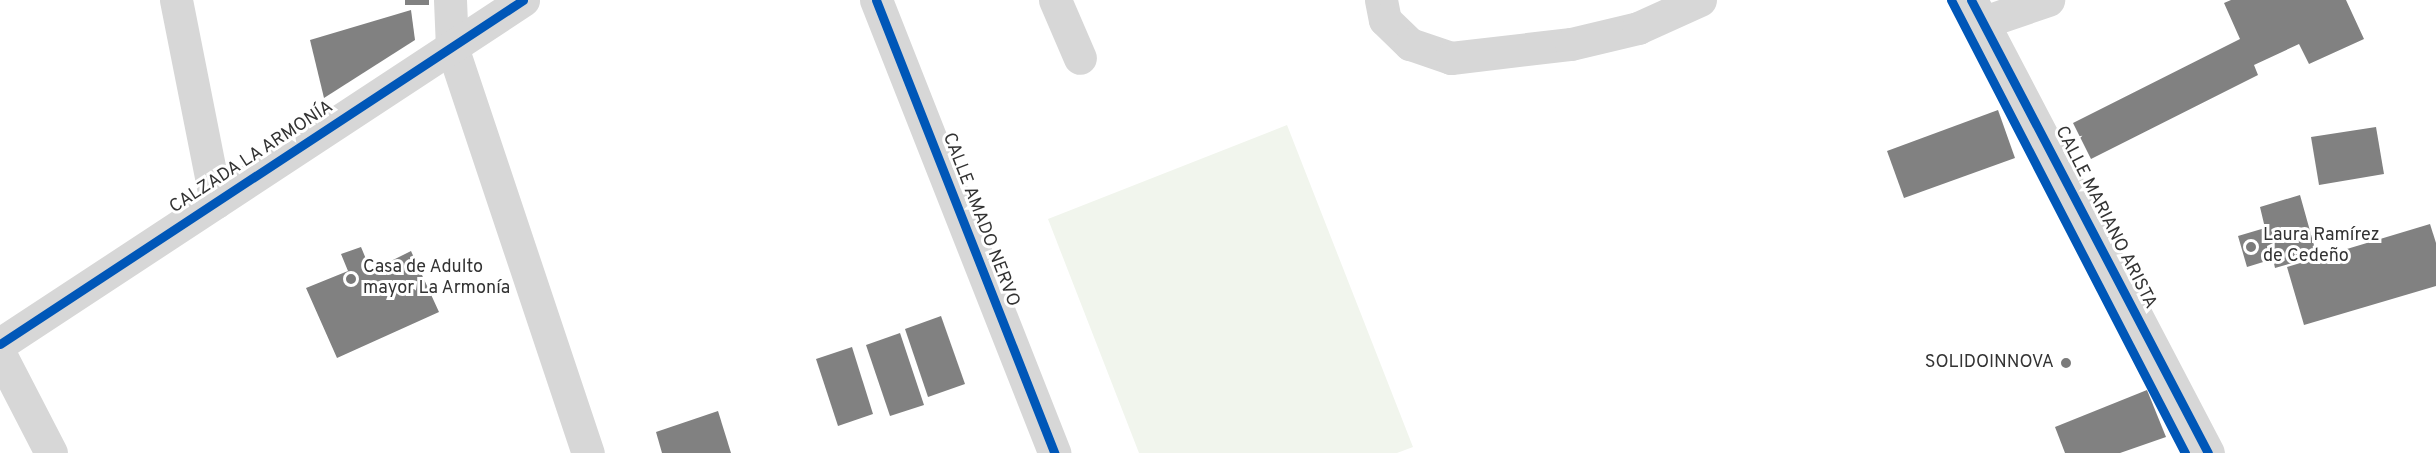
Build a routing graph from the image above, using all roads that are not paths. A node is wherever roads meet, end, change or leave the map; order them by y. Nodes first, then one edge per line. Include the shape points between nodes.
1 (176, 0) edge
2 (450, 0) edge
3 (523, 0) edge
4 (876, 0) edge
5 (1055, 0) edge
6 (1381, 0) edge
7 (1700, 0) edge
8 (2048, 0) edge
9 (1978, 11) edge
10 (452, 47) junction
11 (1080, 58) dead end
12 (216, 202) junction
13 (0, 344) edge
14 (0, 354) edge
15 (51, 453) edge
16 (588, 453) edge
17 (1054, 453) edge
18 (2208, 453) edge

1 - 12 street
2 - 10 street
3 - 10 street, CALZADA LA ARMONÍA
4 - 17 street, CALLE AMADO NERVO
5 - 11 street
6 - 7 street via 1385,20 1410,45 1452,58 1571,44 1627,31
8 - 9 street
9 - 18 street, CALLE MARIANO ARISTA
10 - 12 street, CALZADA LA ARMONÍA
10 - 16 street
12 - 13 street, CALZADA LA ARMONÍA
14 - 15 street

